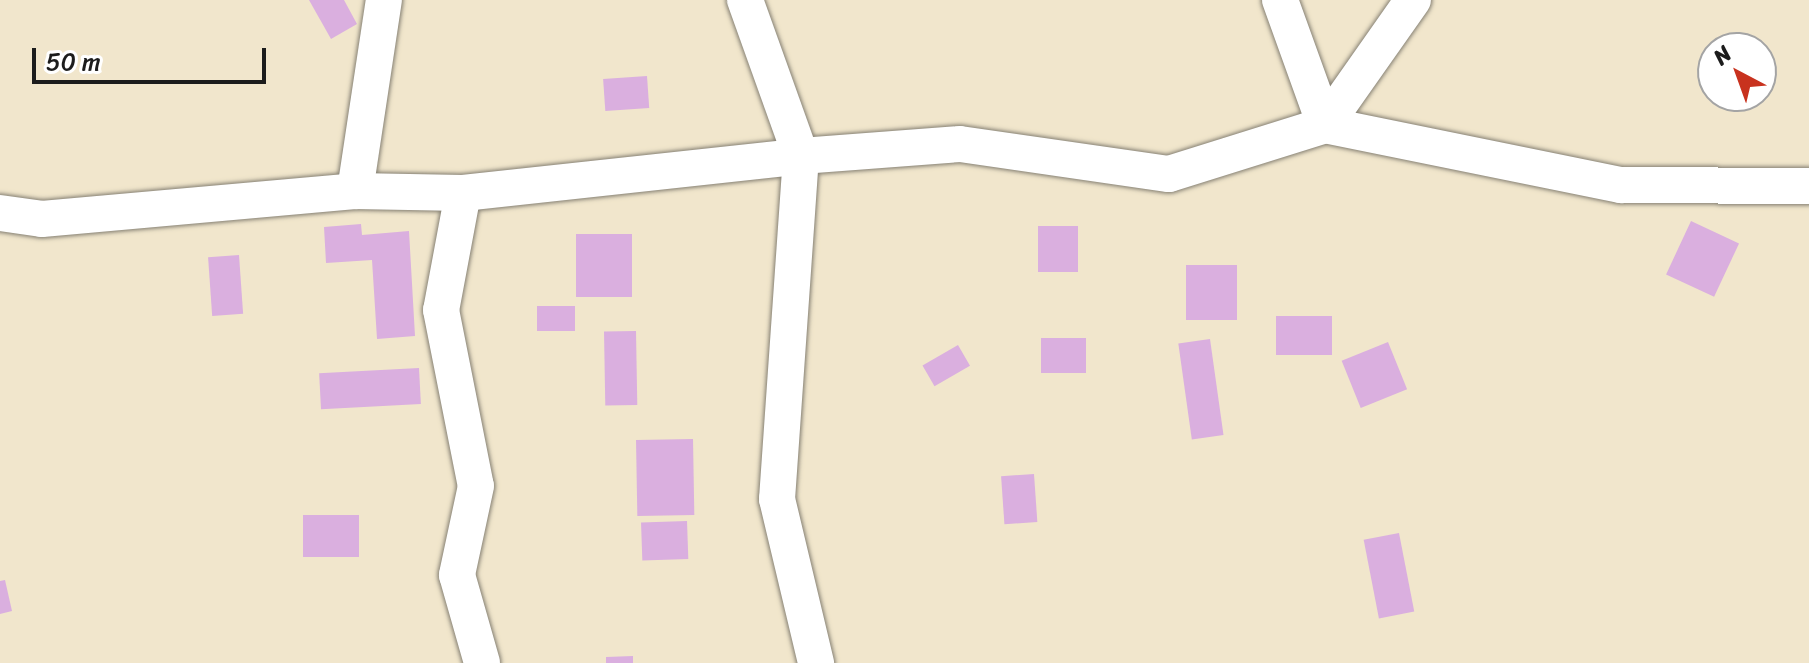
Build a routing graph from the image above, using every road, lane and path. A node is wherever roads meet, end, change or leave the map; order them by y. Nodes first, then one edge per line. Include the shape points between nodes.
1 (384, 0) edge
2 (745, 0) edge
3 (1280, 0) edge
4 (1413, 0) edge
5 (1325, 125) junction
6 (801, 156) junction
7 (1809, 186) edge
8 (355, 191) junction
9 (463, 193) junction
10 (0, 213) edge
11 (482, 663) edge
12 (816, 663) edge

1 - 8 street
2 - 6 street
3 - 5 street
4 - 5 street
5 - 6 street via 1169,174 960,144
5 - 7 street via 1621,185
6 - 9 street
6 - 12 street via 777,499
8 - 9 street
8 - 10 street via 42,219
9 - 11 street via 441,310 476,486 457,575

